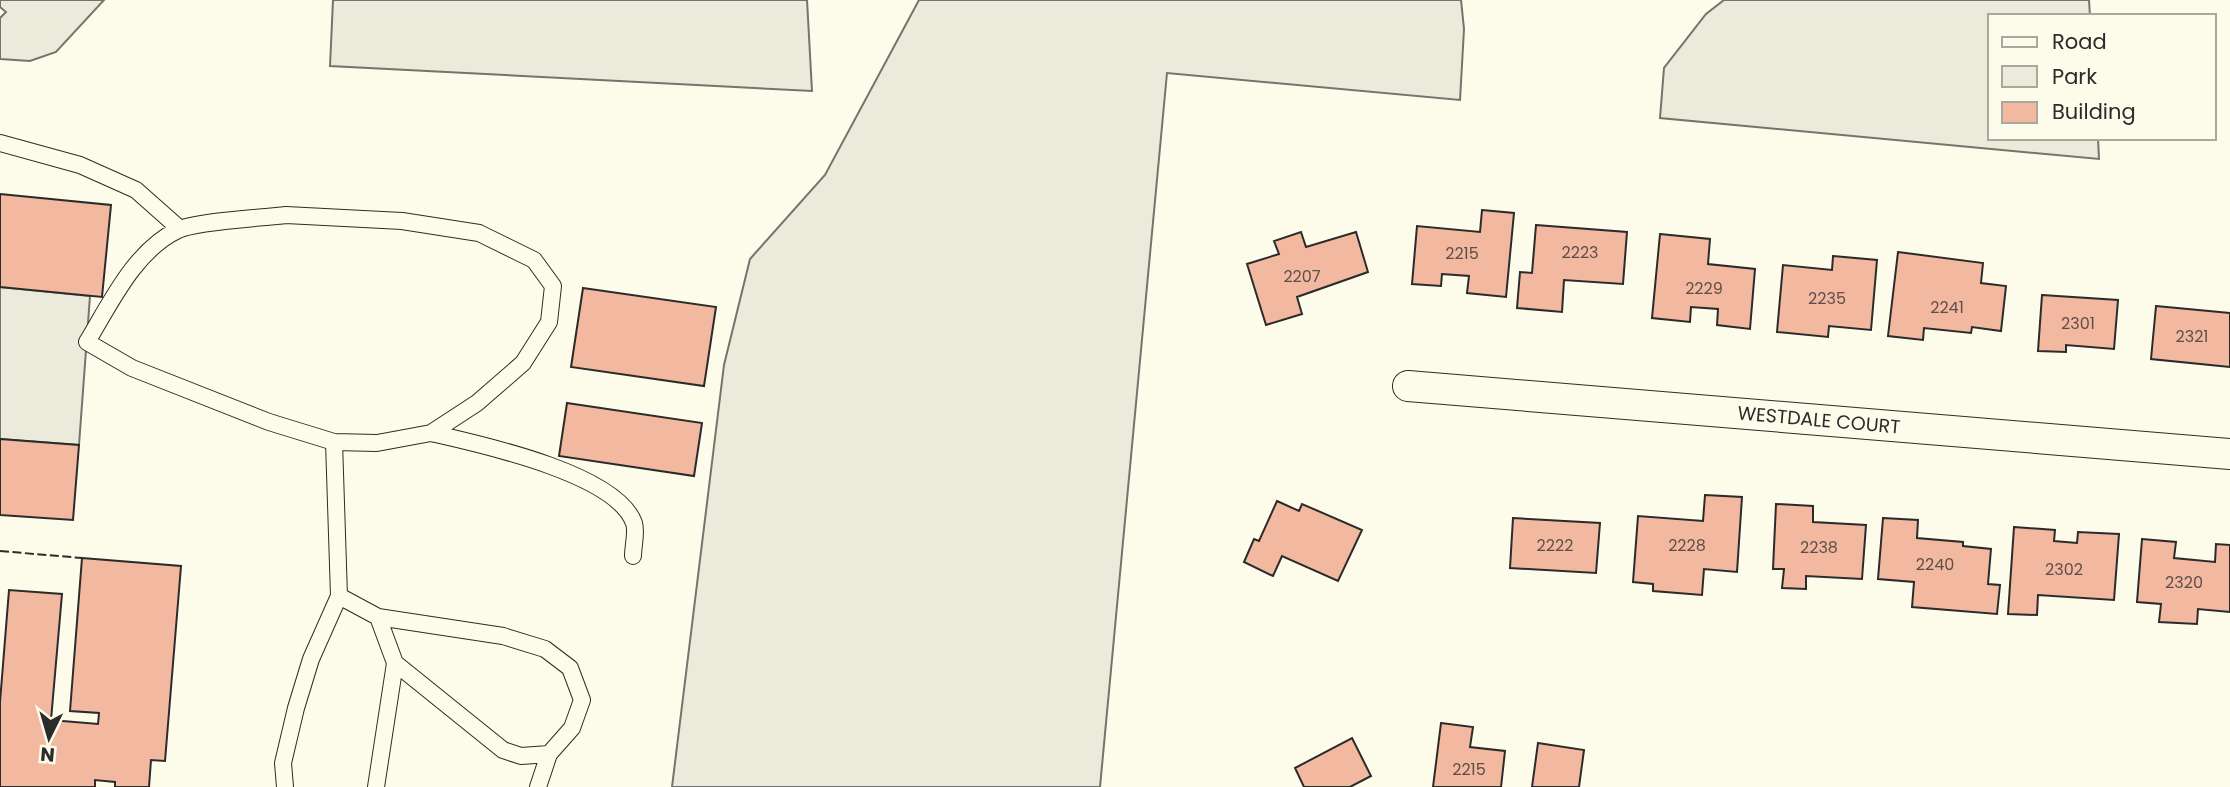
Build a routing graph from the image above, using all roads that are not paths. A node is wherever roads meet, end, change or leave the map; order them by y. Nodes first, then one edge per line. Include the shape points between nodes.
1 (0, 143) edge
2 (180, 229) junction
3 (1408, 386) dead end
4 (431, 433) junction
5 (334, 442) junction
6 (2230, 454) edge
7 (632, 556) dead end
8 (339, 596) junction
9 (378, 617) junction
10 (394, 663) junction
11 (549, 754) junction
12 (285, 787) edge
13 (376, 787) edge
14 (538, 787) edge

1 - 2 lane via 80,164 136,190
2 - 4 lane via 286,215 402,221 479,233 534,260 553,286 549,322 523,363 477,403
2 - 5 lane via 150,248 86,342 132,368 269,422
3 - 6 street, WESTDALE COURT
4 - 5 lane via 377,443
4 - 7 lane via 552,466 600,488 623,507 634,525
5 - 8 lane
8 - 9 lane
8 - 12 lane via 311,659 296,708 283,763
9 - 10 lane
9 - 11 lane via 503,636 545,649 570,668 582,700 572,728
10 - 11 lane via 503,750 521,756
10 - 13 lane
11 - 14 lane

